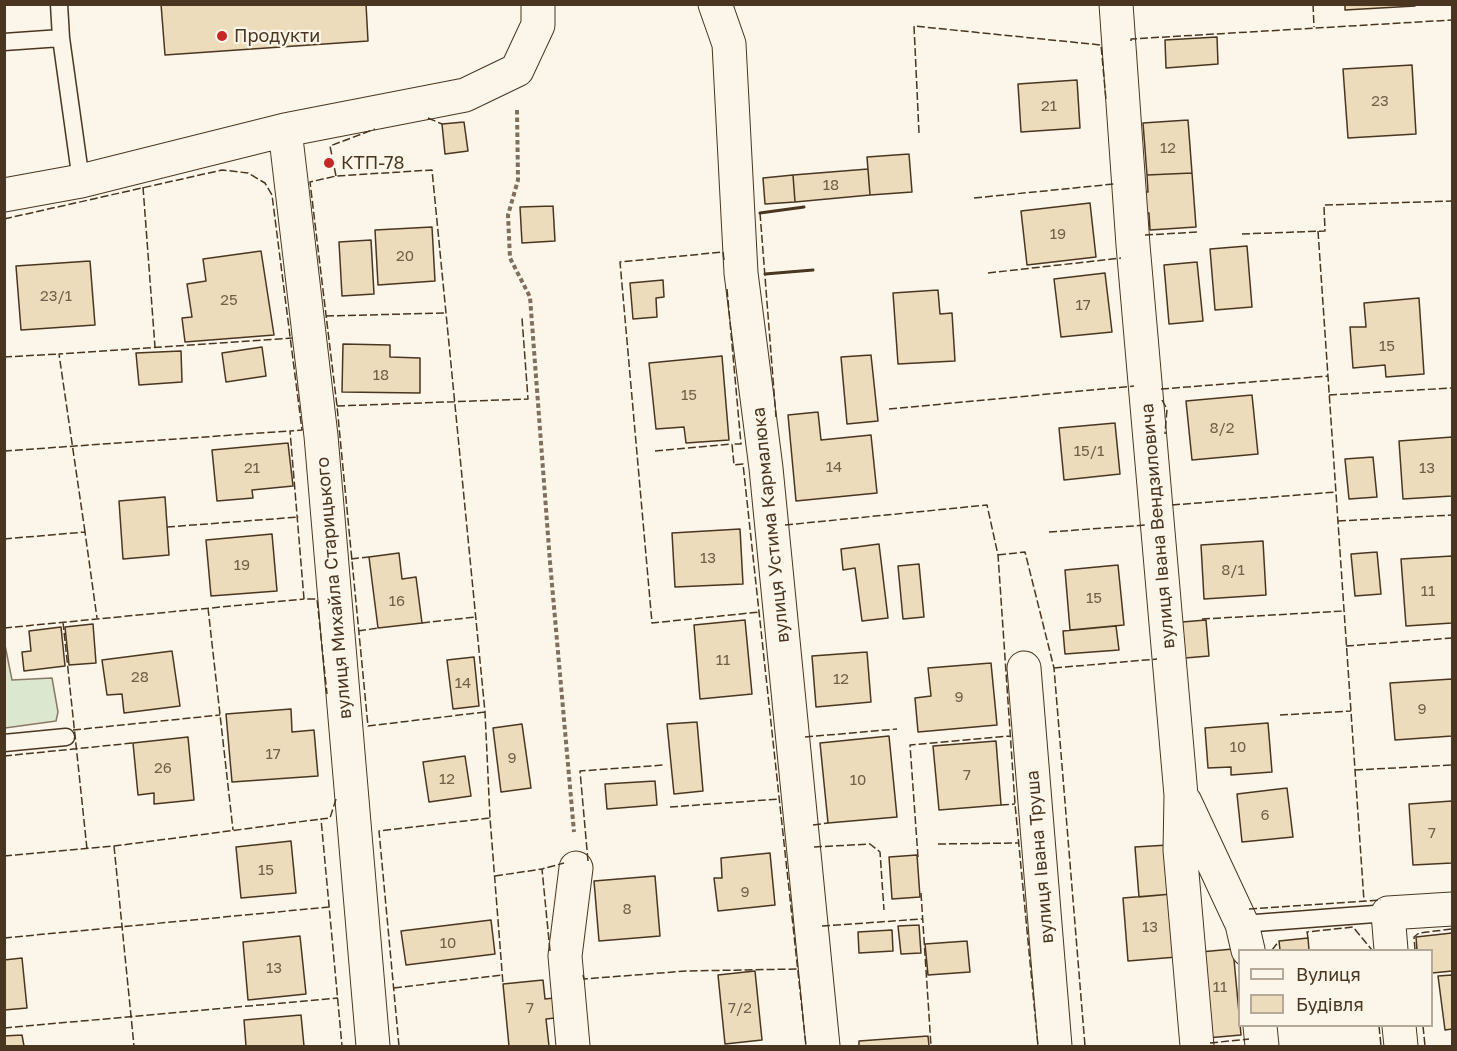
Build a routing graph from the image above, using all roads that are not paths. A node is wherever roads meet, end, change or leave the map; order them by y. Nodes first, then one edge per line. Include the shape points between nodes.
1 (59, 4) edge
2 (538, 4) edge
3 (715, 4) edge
4 (1116, 4) edge
5 (61, 38) junction
6 (4, 42) edge
7 (285, 130) junction
8 (81, 181) junction
9 (4, 195) edge
10 (1024, 668) dead end
11 (66, 737) dead end
12 (4, 743) edge
13 (1181, 795) junction
14 (576, 868) road end
15 (1452, 909) edge
16 (1388, 913) junction
17 (1245, 937) edge
18 (1391, 949) edge
19 (1260, 1027) edge
20 (1399, 1027) edge
21 (373, 1047) edge
22 (573, 1047) edge
23 (823, 1047) edge
24 (1055, 1047) edge
25 (1197, 1047) edge
26 (1262, 1047) edge
27 (1401, 1047) edge

1 - 5 lane
2 - 7 street via 538,25 517,70 465,95
3 - 23 street, вулиця Устима Кармалюка via 729,44 741,273 766,468
4 - 13 street, вулиця Івана Вендзиловича
5 - 6 lane
5 - 8 lane
7 - 8 street
7 - 21 street, вулиця Михайла Старицького via 321,436
8 - 9 street
10 - 24 street, вулиця Івана Труша
11 - 12 lane
13 - 17 street
13 - 25 street, вулиця Івана Вендзиловича via 1180,850
14 - 22 street via 565,956
15 - 16 street
16 - 17 lane
16 - 18 street
19 - 26 street
20 - 27 street

